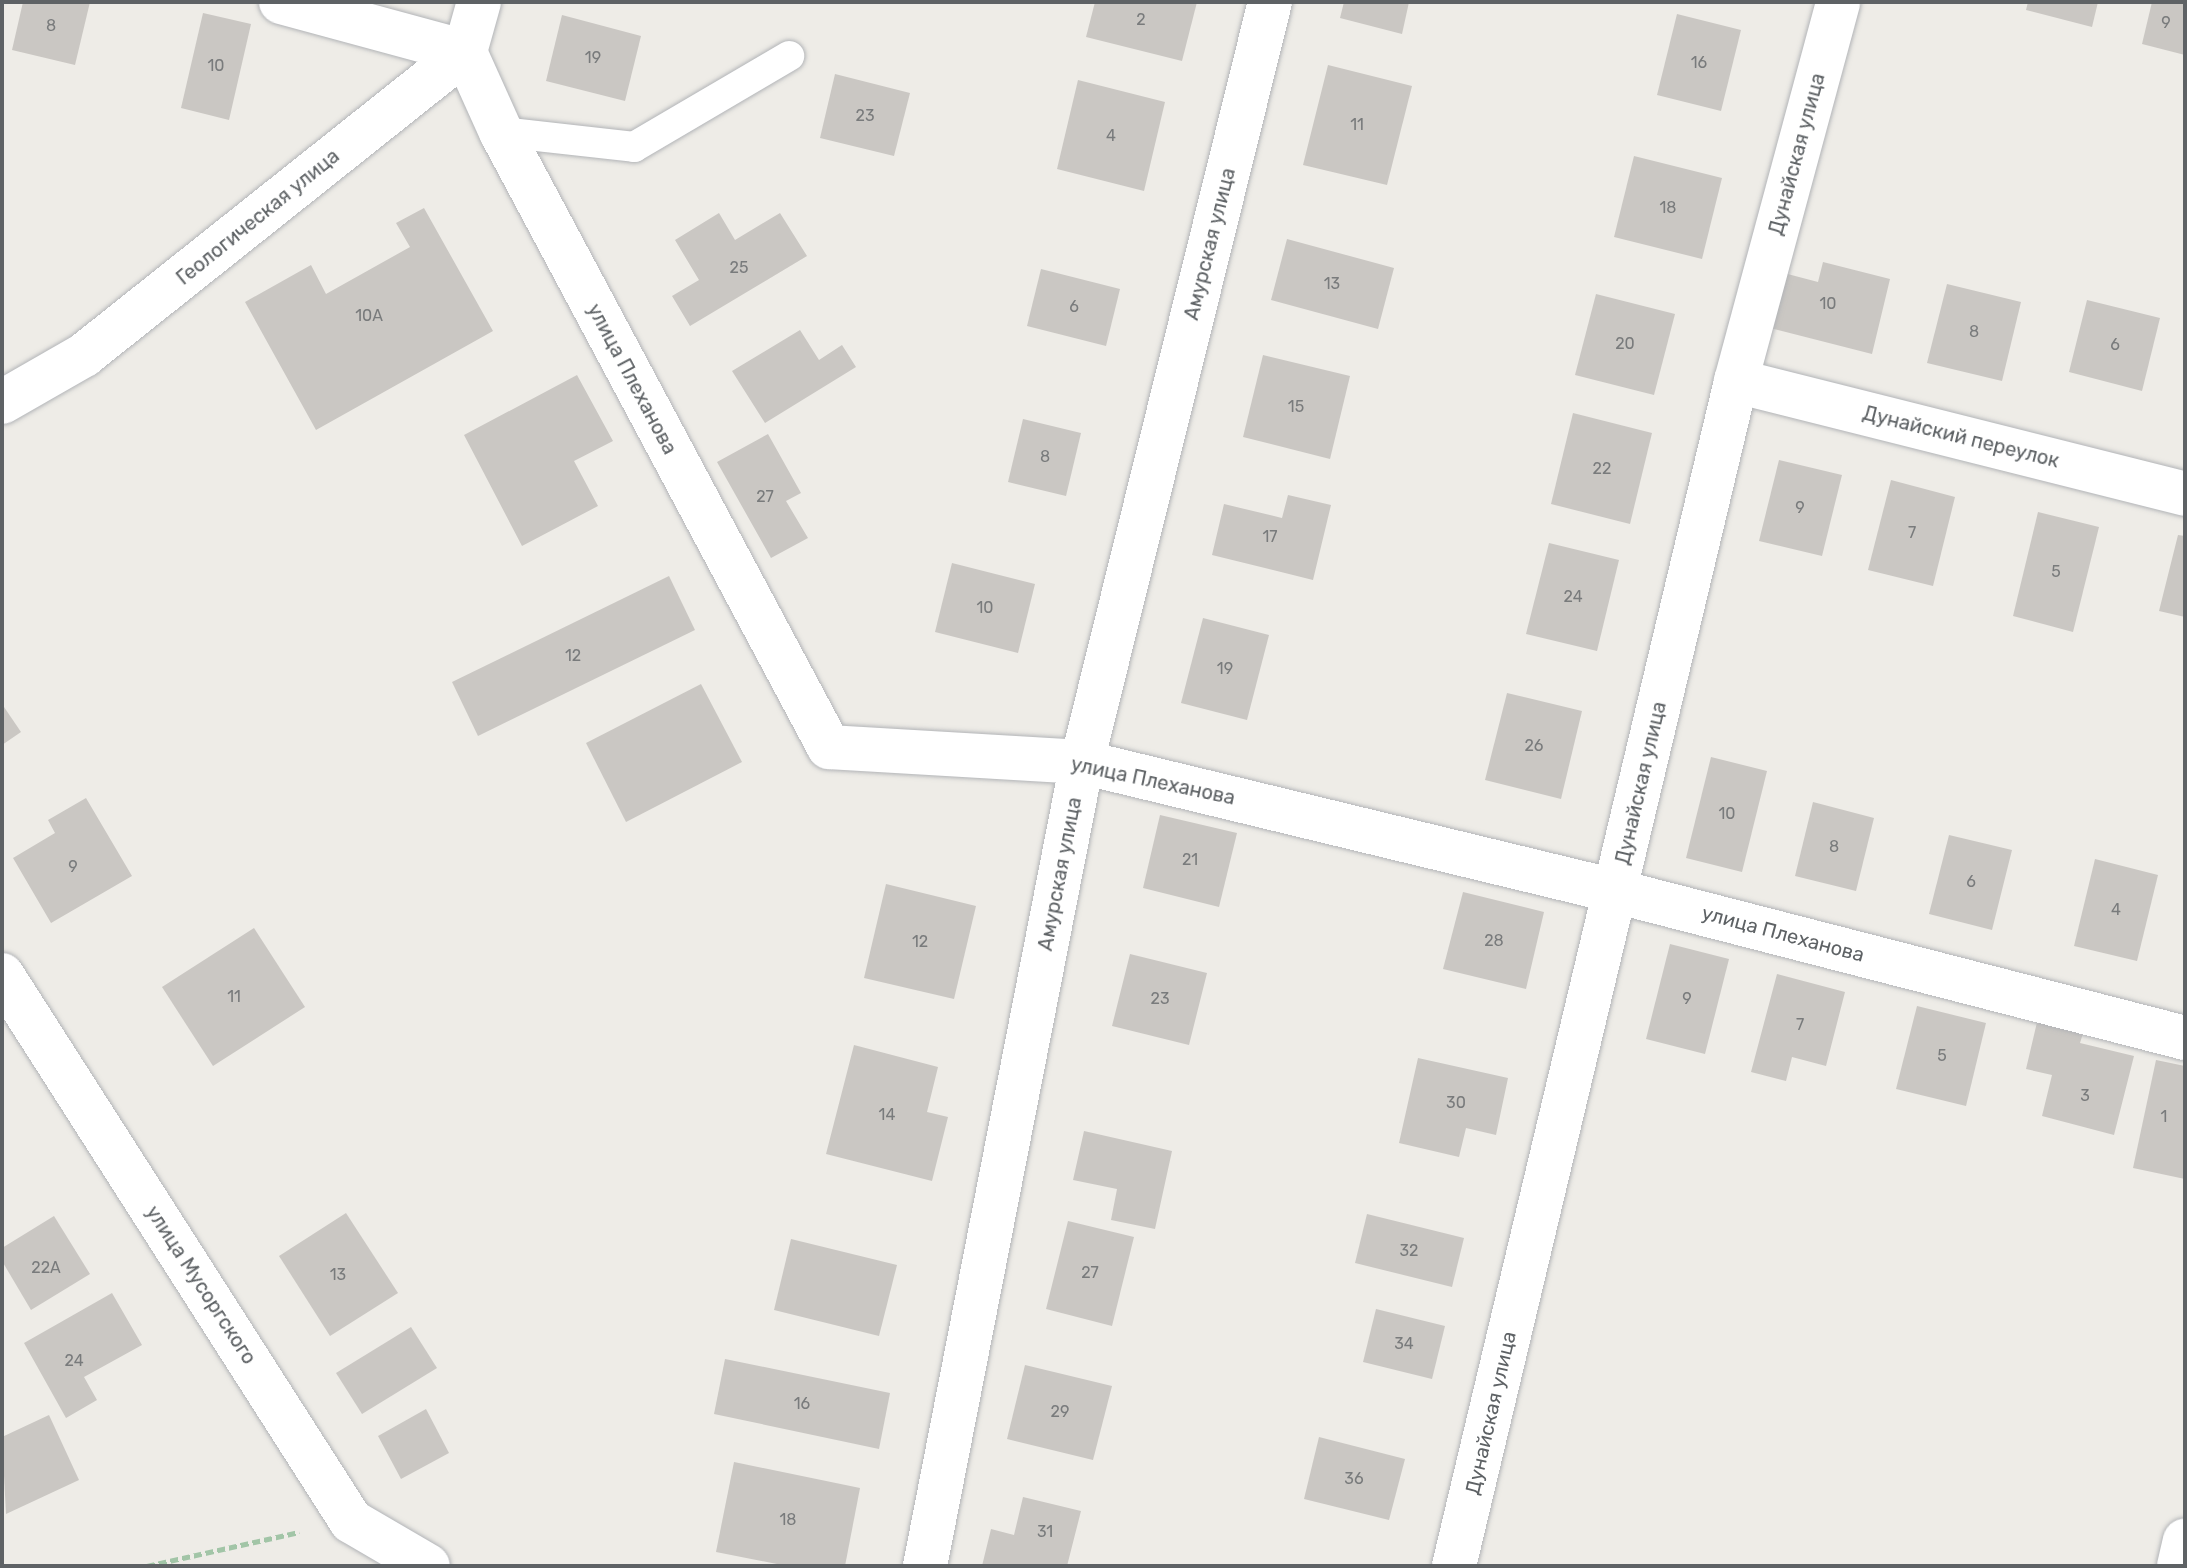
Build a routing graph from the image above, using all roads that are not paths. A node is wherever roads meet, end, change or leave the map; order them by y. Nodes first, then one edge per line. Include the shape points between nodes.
1 (281, 2) edge
2 (479, 2) edge
3 (1270, 2) edge
4 (1838, 2) edge
5 (465, 52) junction
6 (789, 56) dead end
7 (501, 132) junction
8 (1736, 381) junction
9 (2, 402) edge
10 (2185, 494) edge
11 (1082, 762) junction
12 (1615, 891) junction
13 (2, 975) edge
14 (2185, 1038) edge
15 (2185, 1541) edge
16 (428, 1566) edge
17 (925, 1566) edge
18 (1454, 1566) edge
19 (2179, 1566) edge

1 - 5 street
2 - 5 street
3 - 11 street, Амурская улица
4 - 8 street, Дунайская улица
5 - 7 street, улица Плеханова
5 - 9 street, Геологическая улица via 84,355
6 - 7 lane via 634,147
7 - 11 street, улица Плеханова via 829,747
8 - 10 street, Дунайский переулок
8 - 12 street, Дунайская улица
11 - 12 street, улица Плеханова
11 - 17 street, Амурская улица
12 - 14 street, улица Плеханова
12 - 18 street, Дунайская улица
13 - 16 street, улица Мусоргского via 351,1521
15 - 19 street

